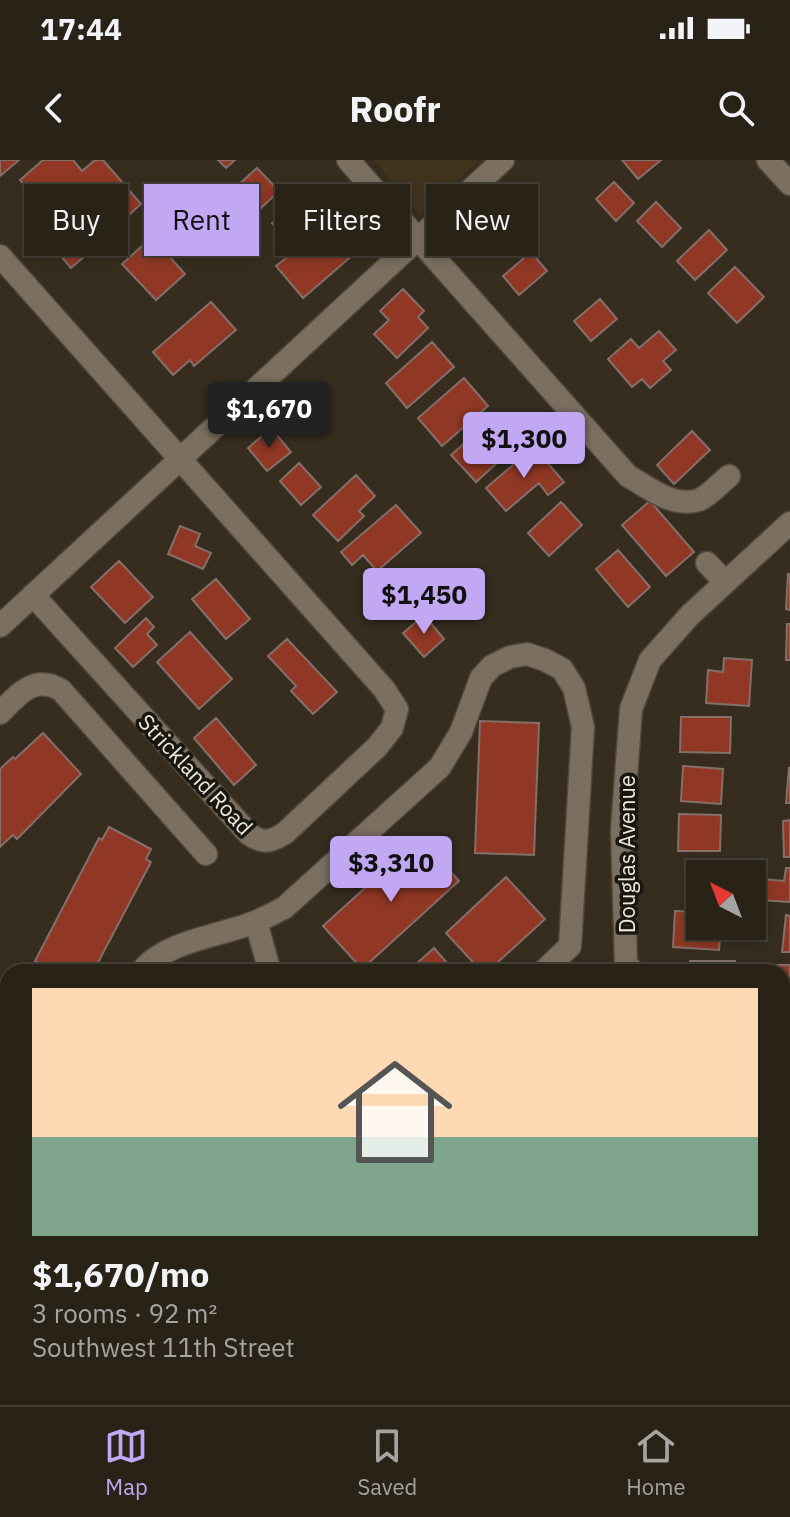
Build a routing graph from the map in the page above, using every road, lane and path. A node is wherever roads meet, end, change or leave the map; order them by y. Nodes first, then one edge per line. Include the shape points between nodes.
1 (348, 160) edge
2 (503, 160) edge
3 (768, 160) edge
4 (790, 184) edge
5 (417, 238) junction
6 (0, 256) edge
7 (180, 460) junction
8 (729, 476) dead end
9 (790, 523) edge
10 (707, 563) dead end
11 (725, 582) junction
12 (33, 595) junction
13 (0, 626) edge
14 (0, 713) edge
15 (206, 854) dead end
16 (256, 922) junction
17 (148, 964) edge
18 (268, 964) edge
19 (551, 964) edge
20 (630, 964) edge

1 - 5 street
2 - 5 street
3 - 4 street
5 - 7 street
5 - 8 street via 628,476 677,502 701,499
6 - 7 street
7 - 12 street
7 - 12 street, Strickland Road via 397,709 392,728 377,747 285,833 259,842 249,834
9 - 11 street, Douglas Avenue
10 - 11 street
11 - 20 street, Douglas Avenue via 650,660 631,709 622,830
12 - 13 street
14 - 15 street via 29,687 45,683 61,690
16 - 17 street via 168,951
16 - 18 street
16 - 19 street via 284,908 440,767 461,732 481,678 492,666 527,654 562,669 574,688 583,727 570,946

